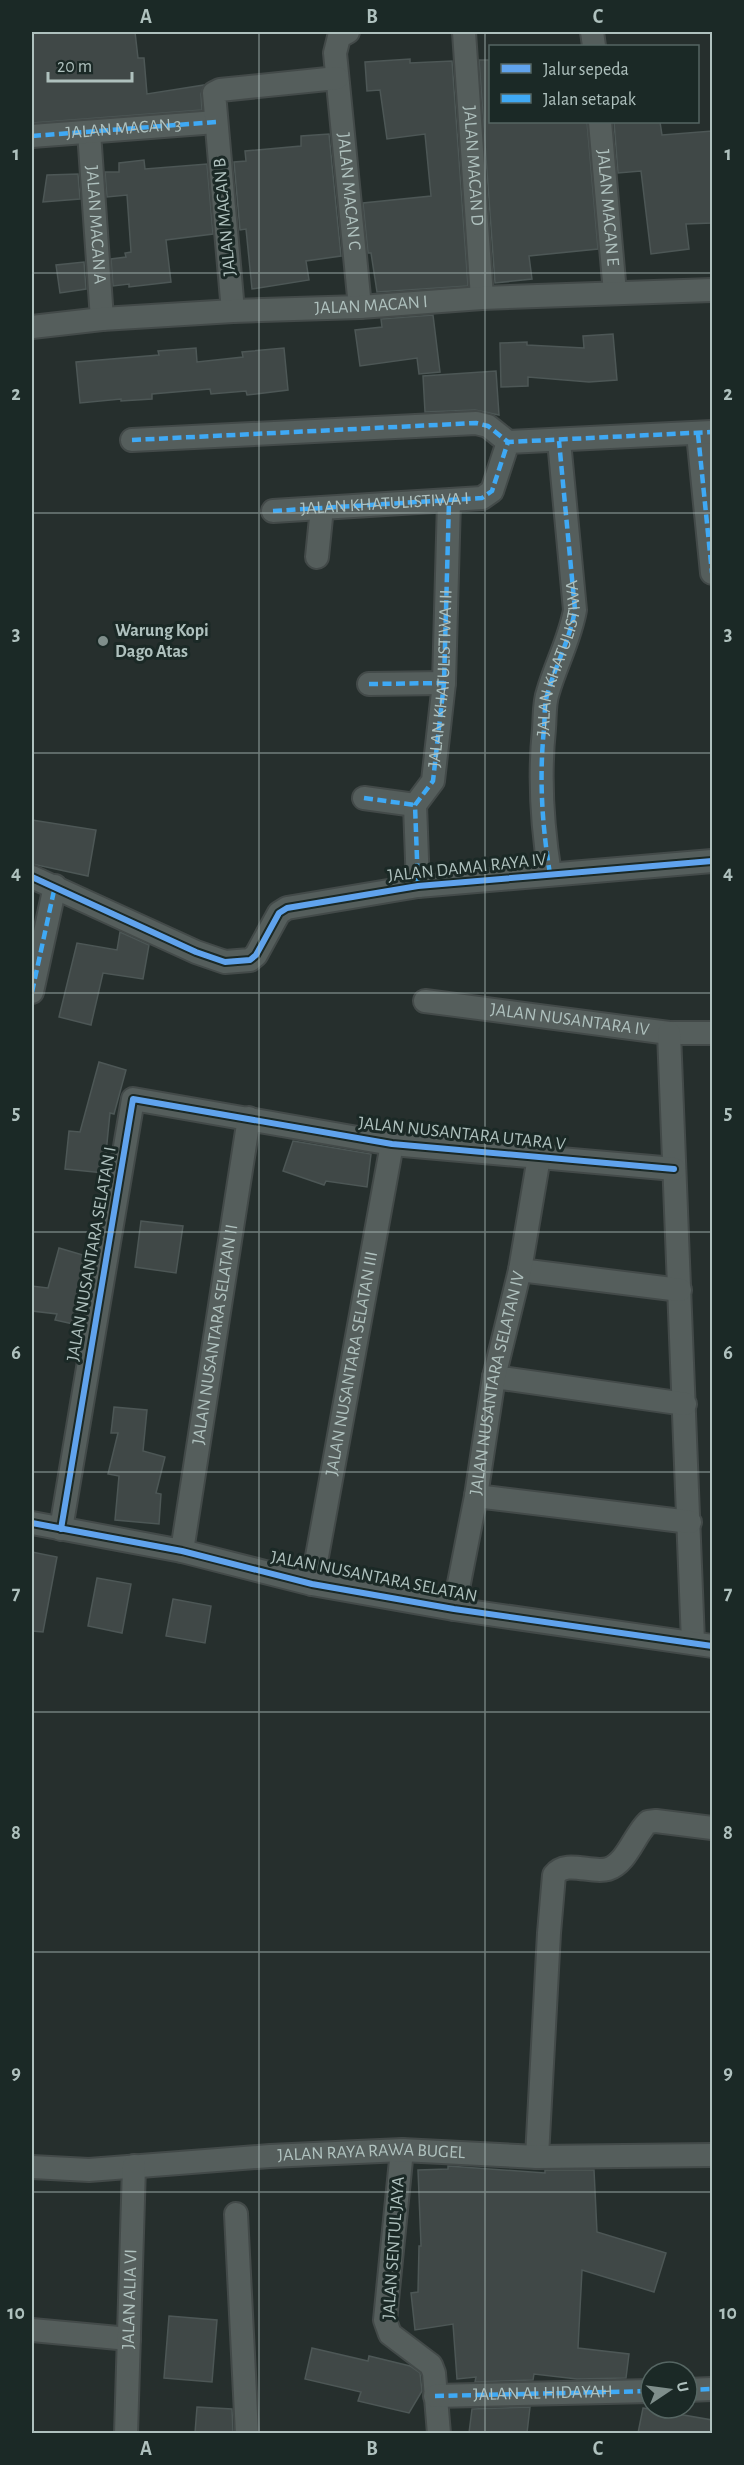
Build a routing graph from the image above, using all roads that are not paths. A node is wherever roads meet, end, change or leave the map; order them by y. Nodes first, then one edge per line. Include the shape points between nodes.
1 (348, 32) edge
2 (464, 32) edge
3 (337, 78) junction
4 (216, 122) junction
5 (600, 123) edge
6 (89, 132) junction
7 (32, 136) edge
8 (712, 290) edge
9 (615, 293) junction
10 (482, 298) junction
11 (360, 307) junction
12 (233, 311) junction
13 (102, 319) junction
14 (32, 327) edge
15 (705, 433) edge
16 (132, 441) dead end
17 (559, 441) junction
18 (508, 442) junction
19 (449, 501) junction
20 (322, 508) junction
21 (273, 511) dead end
22 (317, 557) dead end
23 (712, 573) edge
24 (444, 683) junction
25 (369, 684) dead end
26 (364, 798) dead end
27 (415, 805) junction
28 (712, 861) edge
29 (550, 874) junction
30 (32, 876) edge
31 (55, 886) junction
32 (418, 886) junction
33 (32, 992) edge
34 (425, 1001) dead end
35 (669, 1033) junction
36 (712, 1033) edge
37 (249, 1118) junction
38 (392, 1144) junction
39 (539, 1158) junction
40 (675, 1169) junction
41 (520, 1270) junction
42 (680, 1290) junction
43 (494, 1377) junction
44 (685, 1404) junction
45 (476, 1496) junction
46 (690, 1522) junction
47 (32, 1523) edge
48 (61, 1529) junction
49 (182, 1551) junction
50 (312, 1584) junction
51 (454, 1610) junction
52 (703, 1644) edge
53 (712, 1828) edge
54 (402, 2150) junction
55 (712, 2155) edge
56 (537, 2157) junction
57 (134, 2166) junction
58 (32, 2167) edge
59 (236, 2214) dead end
60 (32, 2330) edge
61 (129, 2339) junction
62 (639, 2391) edge
63 (435, 2396) junction
64 (126, 2433) edge
65 (247, 2433) edge
66 (439, 2433) edge

1 - 3 street, JALAN MACAN C via 339,37 335,54
2 - 10 street, JALAN MACAN D
3 - 4 street via 219,90 214,93
3 - 11 street, JALAN MACAN C
4 - 6 street, JALAN MACAN 3
4 - 12 street, JALAN MACAN B
5 - 9 street, JALAN MACAN E
6 - 7 street, JALAN MACAN 3
6 - 13 street, JALAN MACAN A
8 - 9 street, JALAN MACAN I
9 - 10 street, JALAN MACAN I
10 - 11 street, JALAN MACAN I
11 - 12 street, JALAN MACAN I
12 - 13 street, JALAN MACAN I
13 - 14 street, JALAN MACAN I
15 - 17 street
15 - 23 street
16 - 18 street via 476,423 488,426
17 - 18 street
17 - 29 street, JALAN KHATULISTIWA via 575,610 572,629 547,694 540,798
18 - 19 street, JALAN KHATULISTIWA I via 492,491 482,498
19 - 20 street, JALAN KHATULISTIWA I
19 - 24 street, JALAN KHATULISTIWA III
20 - 21 street, JALAN KHATULISTIWA I
20 - 22 street
24 - 25 street
24 - 27 street, JALAN KHATULISTIWA III via 433,781
26 - 27 street
27 - 32 street
28 - 29 street, JALAN DAMAI RAYA IV
29 - 32 street, JALAN DAMAI RAYA IV
30 - 31 street, JALAN DAMAI RAYA IV
31 - 32 street, JALAN DAMAI RAYA IV via 196,952 237,962 256,955 279,913 287,908
31 - 33 street
34 - 35 street, JALAN NUSANTARA IV
35 - 36 street, JALAN NUSANTARA IV
35 - 40 street
37 - 38 street, JALAN NUSANTARA UTARA V
37 - 48 street, JALAN NUSANTARA SELATAN I via 133,1099
37 - 49 street, JALAN NUSANTARA SELATAN II
38 - 39 street, JALAN NUSANTARA UTARA V
38 - 50 street, JALAN NUSANTARA SELATAN III
39 - 40 street, JALAN NUSANTARA UTARA V
39 - 41 street, JALAN NUSANTARA SELATAN IV
40 - 42 street
41 - 42 street
41 - 43 street, JALAN NUSANTARA SELATAN IV
42 - 44 street
43 - 44 street
43 - 45 street, JALAN NUSANTARA SELATAN IV
44 - 46 street
45 - 46 street
45 - 51 street, JALAN NUSANTARA SELATAN IV
46 - 52 street
47 - 48 street, JALAN NUSANTARA SELATAN
48 - 49 street, JALAN NUSANTARA SELATAN
49 - 50 street, JALAN NUSANTARA SELATAN
50 - 51 street, JALAN NUSANTARA SELATAN
51 - 52 street, JALAN NUSANTARA SELATAN
53 - 56 street via 648,1822 612,1868 601,1871 564,1867 554,1875
54 - 56 street, JALAN RAYA RAWA BUGEL
54 - 57 street, JALAN RAYA RAWA BUGEL
54 - 63 street, JALAN SENTUL JAYA via 385,2320 390,2334 431,2365
55 - 56 street, JALAN RAYA RAWA BUGEL
57 - 58 street, JALAN RAYA RAWA BUGEL via 89,2170
57 - 61 street, JALAN ALIA VI
59 - 65 street
60 - 61 street
61 - 64 street, JALAN ALIA VI
62 - 63 street, JALAN AL HIDAYAH
63 - 66 street, JALAN SENTUL JAYA

